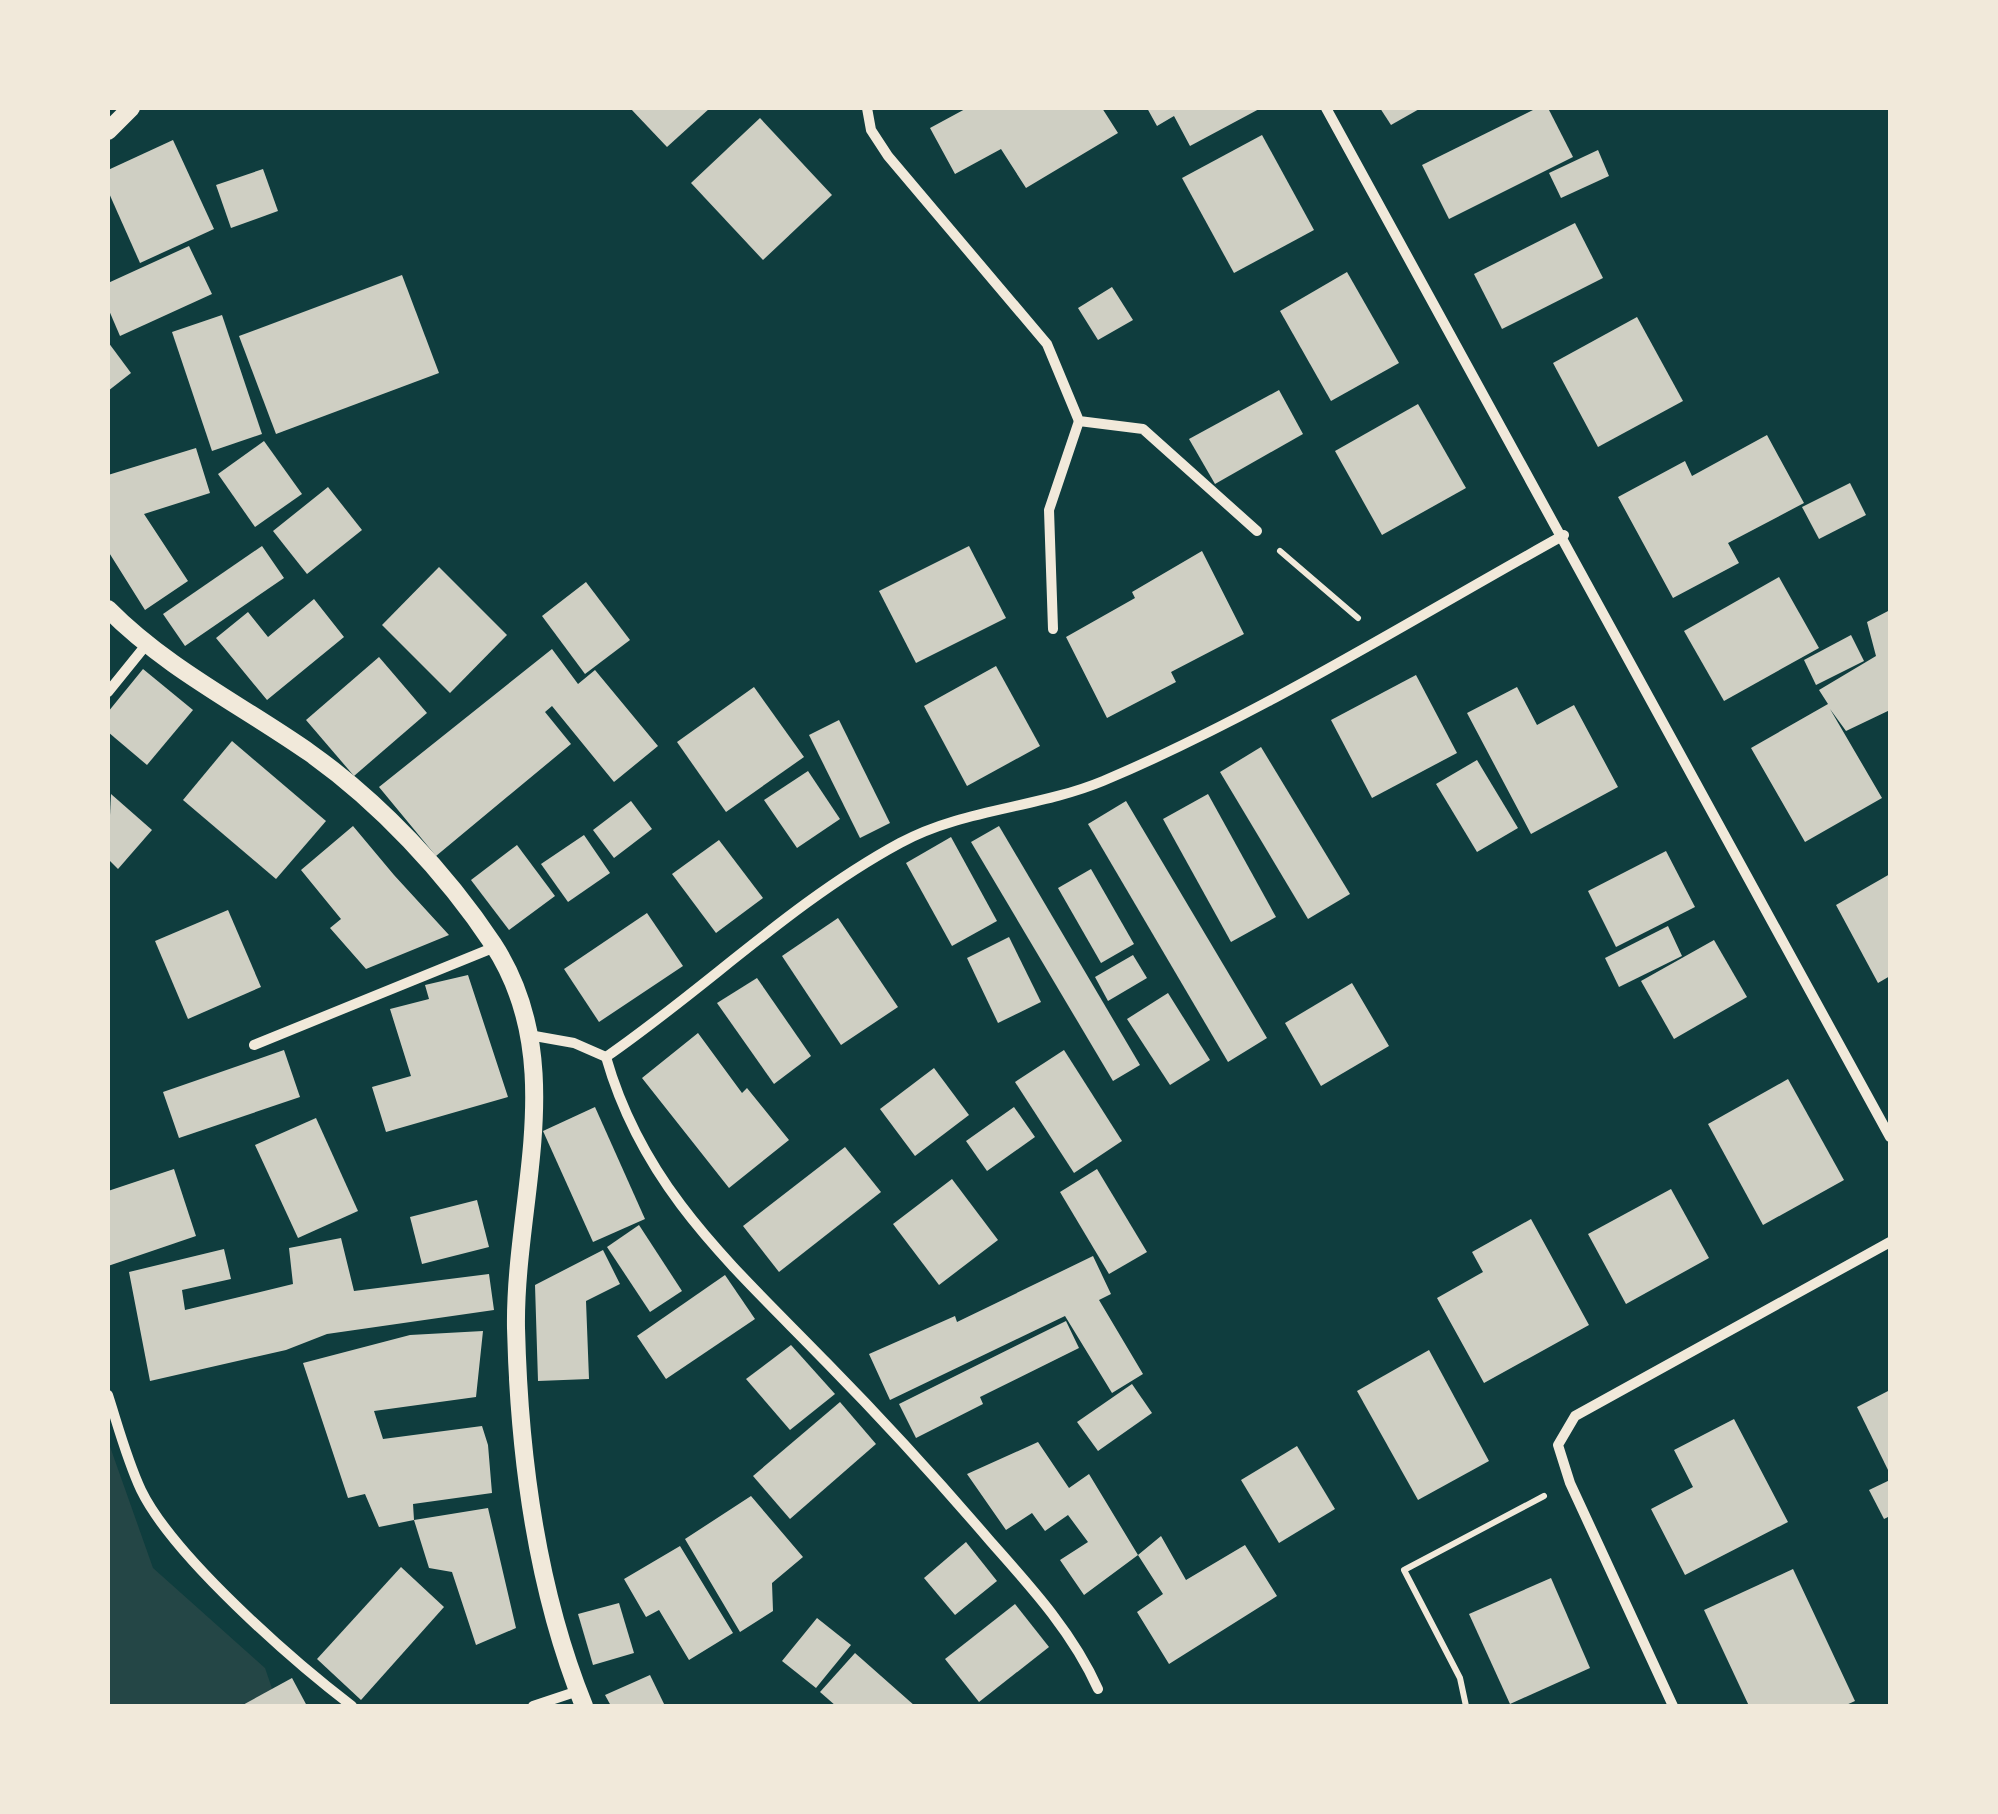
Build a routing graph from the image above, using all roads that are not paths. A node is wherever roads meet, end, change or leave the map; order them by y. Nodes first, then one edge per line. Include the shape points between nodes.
1 (131, 108) edge
2 (867, 108) edge
3 (1326, 108) edge
4 (108, 131) edge
5 (1079, 422) junction
6 (1256, 531) road end
7 (1564, 535) junction
8 (108, 609) edge
9 (1053, 629) dead end
10 (146, 644) junction
11 (108, 692) edge
12 (495, 947) junction
13 (529, 1035) junction
14 (254, 1045) dead end
15 (606, 1057) junction
16 (1890, 1137) edge
17 (1890, 1242) edge
18 (108, 1395) edge
19 (1098, 1690) dead end
20 (581, 1699) edge
21 (352, 1706) edge
22 (533, 1706) edge
23 (1673, 1706) edge

1 - 4 street
2 - 5 street via 871,130 888,156 1047,344
3 - 7 street
5 - 6 street via 1143,428
5 - 9 street via 1049,510
7 - 15 street via 1141,764 1060,797 945,824 902,842 822,892
7 - 16 street
8 - 10 street
10 - 11 street
10 - 12 street via 347,782 434,870
12 - 13 street
12 - 14 street
13 - 15 street
13 - 20 street via 534,1147 518,1359 542,1560
15 - 19 street via 627,1118 669,1194 1049,1608
17 - 23 street via 1575,1416 1558,1444
18 - 21 street via 142,1492 168,1529 265,1632
20 - 22 street

